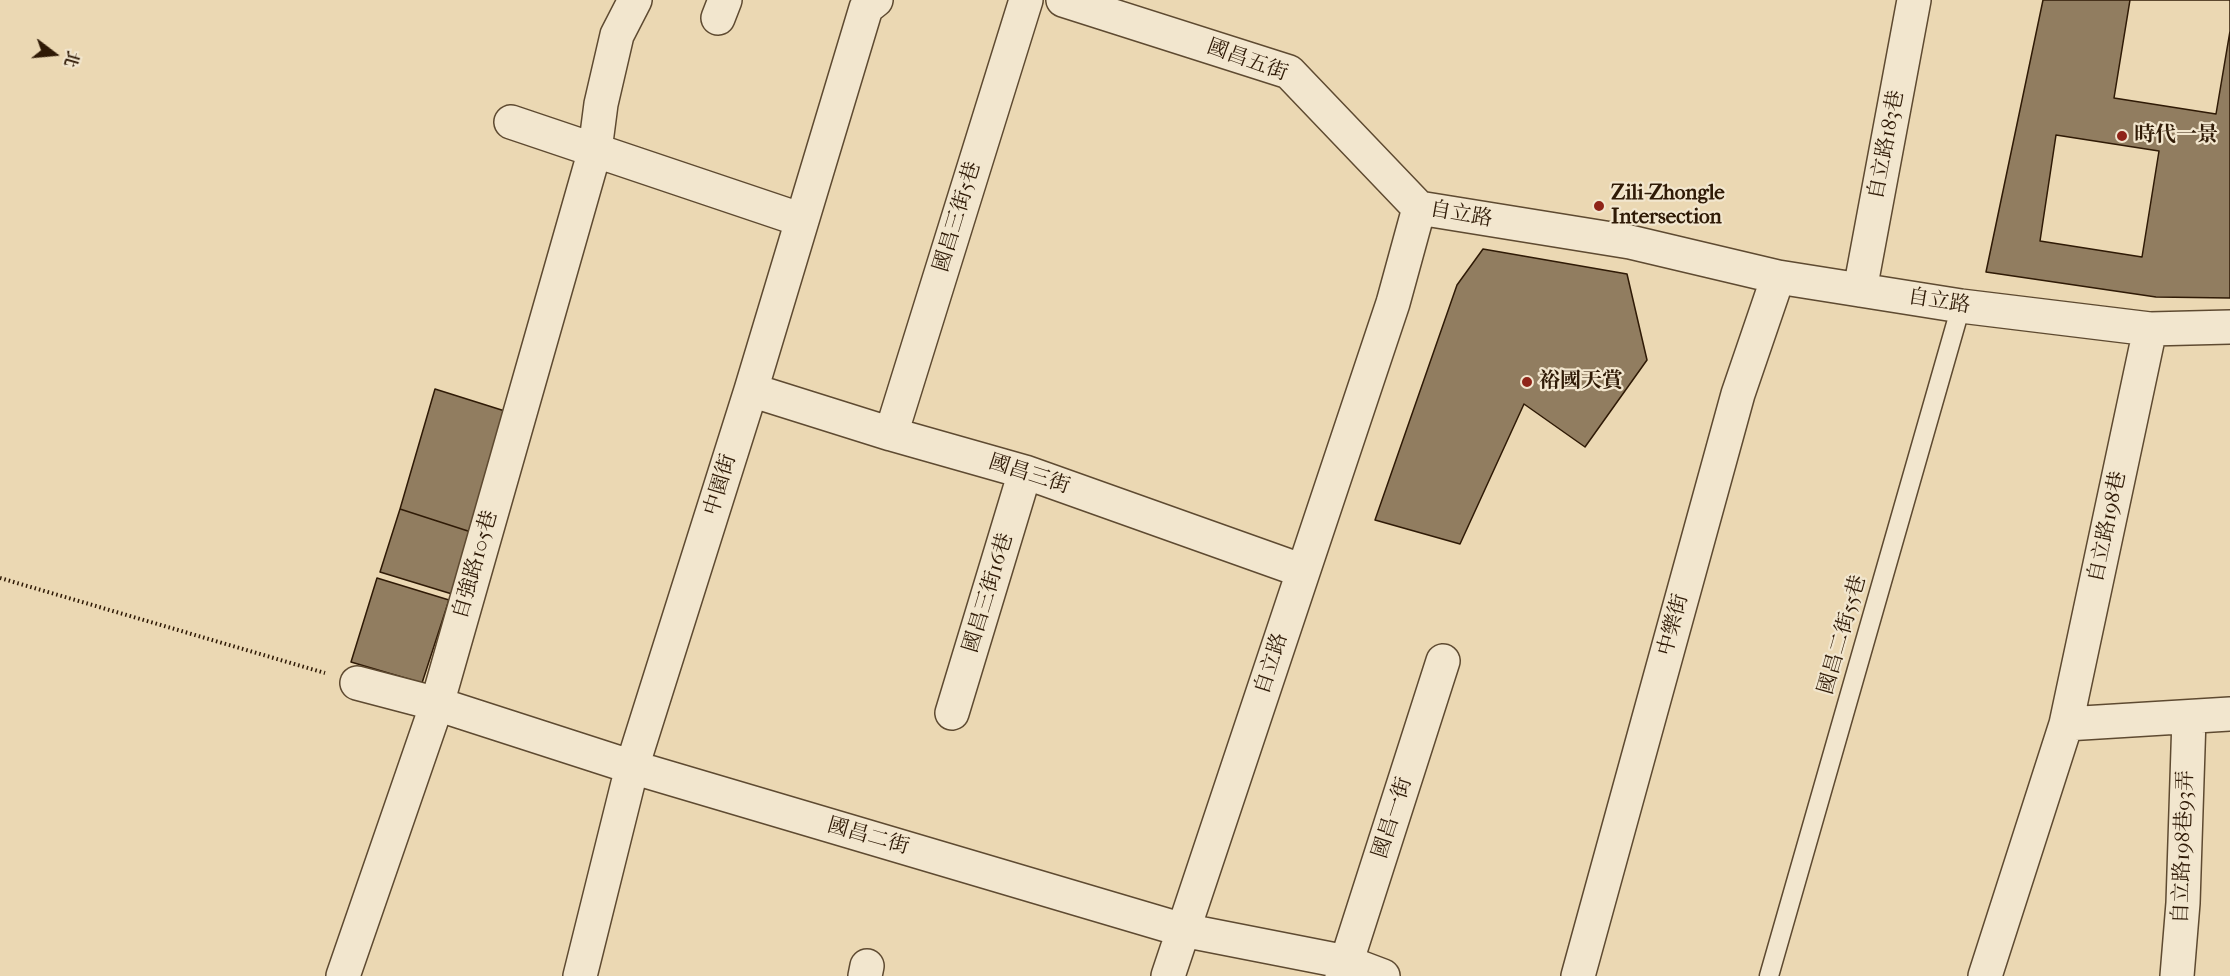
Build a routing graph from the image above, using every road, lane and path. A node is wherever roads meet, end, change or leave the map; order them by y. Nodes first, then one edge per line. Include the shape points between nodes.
1 (634, 0) edge
2 (876, 0) edge
3 (1026, 0) edge
4 (1063, 0) edge
5 (1914, 0) edge
6 (511, 122) dead end
7 (595, 150) junction
8 (1419, 208) junction
9 (802, 220) junction
10 (1778, 277) junction
11 (1860, 290) junction
12 (1961, 306) junction
13 (2230, 327) edge
14 (2150, 329) junction
15 (751, 390) junction
16 (891, 434) junction
17 (1025, 472) junction
18 (1303, 571) junction
19 (0, 578) edge
20 (1443, 661) dead end
21 (357, 683) joint
22 (437, 704) junction
23 (952, 713) dead end
24 (2230, 714) edge
25 (2189, 718) junction
26 (2066, 724) junction
27 (632, 767) junction
28 (1183, 930) junction
29 (1344, 969) edge
30 (343, 976) edge
31 (580, 976) edge
32 (1168, 976) edge
33 (1383, 976) edge
34 (1578, 976) edge
35 (1769, 976) edge
36 (1985, 976) edge
37 (2177, 976) edge

1 - 7 street, 自強路105巷 via 617,35
2 - 9 street, 中園街 via 866,8
3 - 16 street, 國昌三街5巷
4 - 8 street, 國昌五街 via 1289,72
5 - 11 street, 自立路183巷
6 - 7 street
7 - 9 street
7 - 22 street, 自強路105巷
8 - 10 street, 自立路 via 1629,242
8 - 18 street, 自立路 via 1393,303
9 - 15 street, 中園街
10 - 11 street, 自立路
10 - 34 street, 中樂街 via 1738,394
11 - 12 street, 自立路
12 - 14 street, 自立路
12 - 35 lane, 國昌二街55巷
13 - 14 street, 自立路
14 - 26 street, 自立路198巷
15 - 16 street, 國昌三街
15 - 27 street, 中園街
16 - 17 street, 國昌三街
17 - 18 street, 國昌三街
17 - 23 street, 國昌三街16巷
18 - 28 street, 自立路
19 - 21 path
20 - 29 street, 國昌一街
21 - 22 street, 國昌二街
22 - 27 street, 國昌二街
22 - 30 street, 自強路105巷
24 - 25 street
25 - 26 street
25 - 37 street, 自立路198巷93弄
26 - 36 street, 自立路198巷
27 - 28 street, 國昌二街
27 - 31 street, 中園街
28 - 29 street, 國昌二街
28 - 32 street, 自立路
29 - 33 street, 國昌二街

